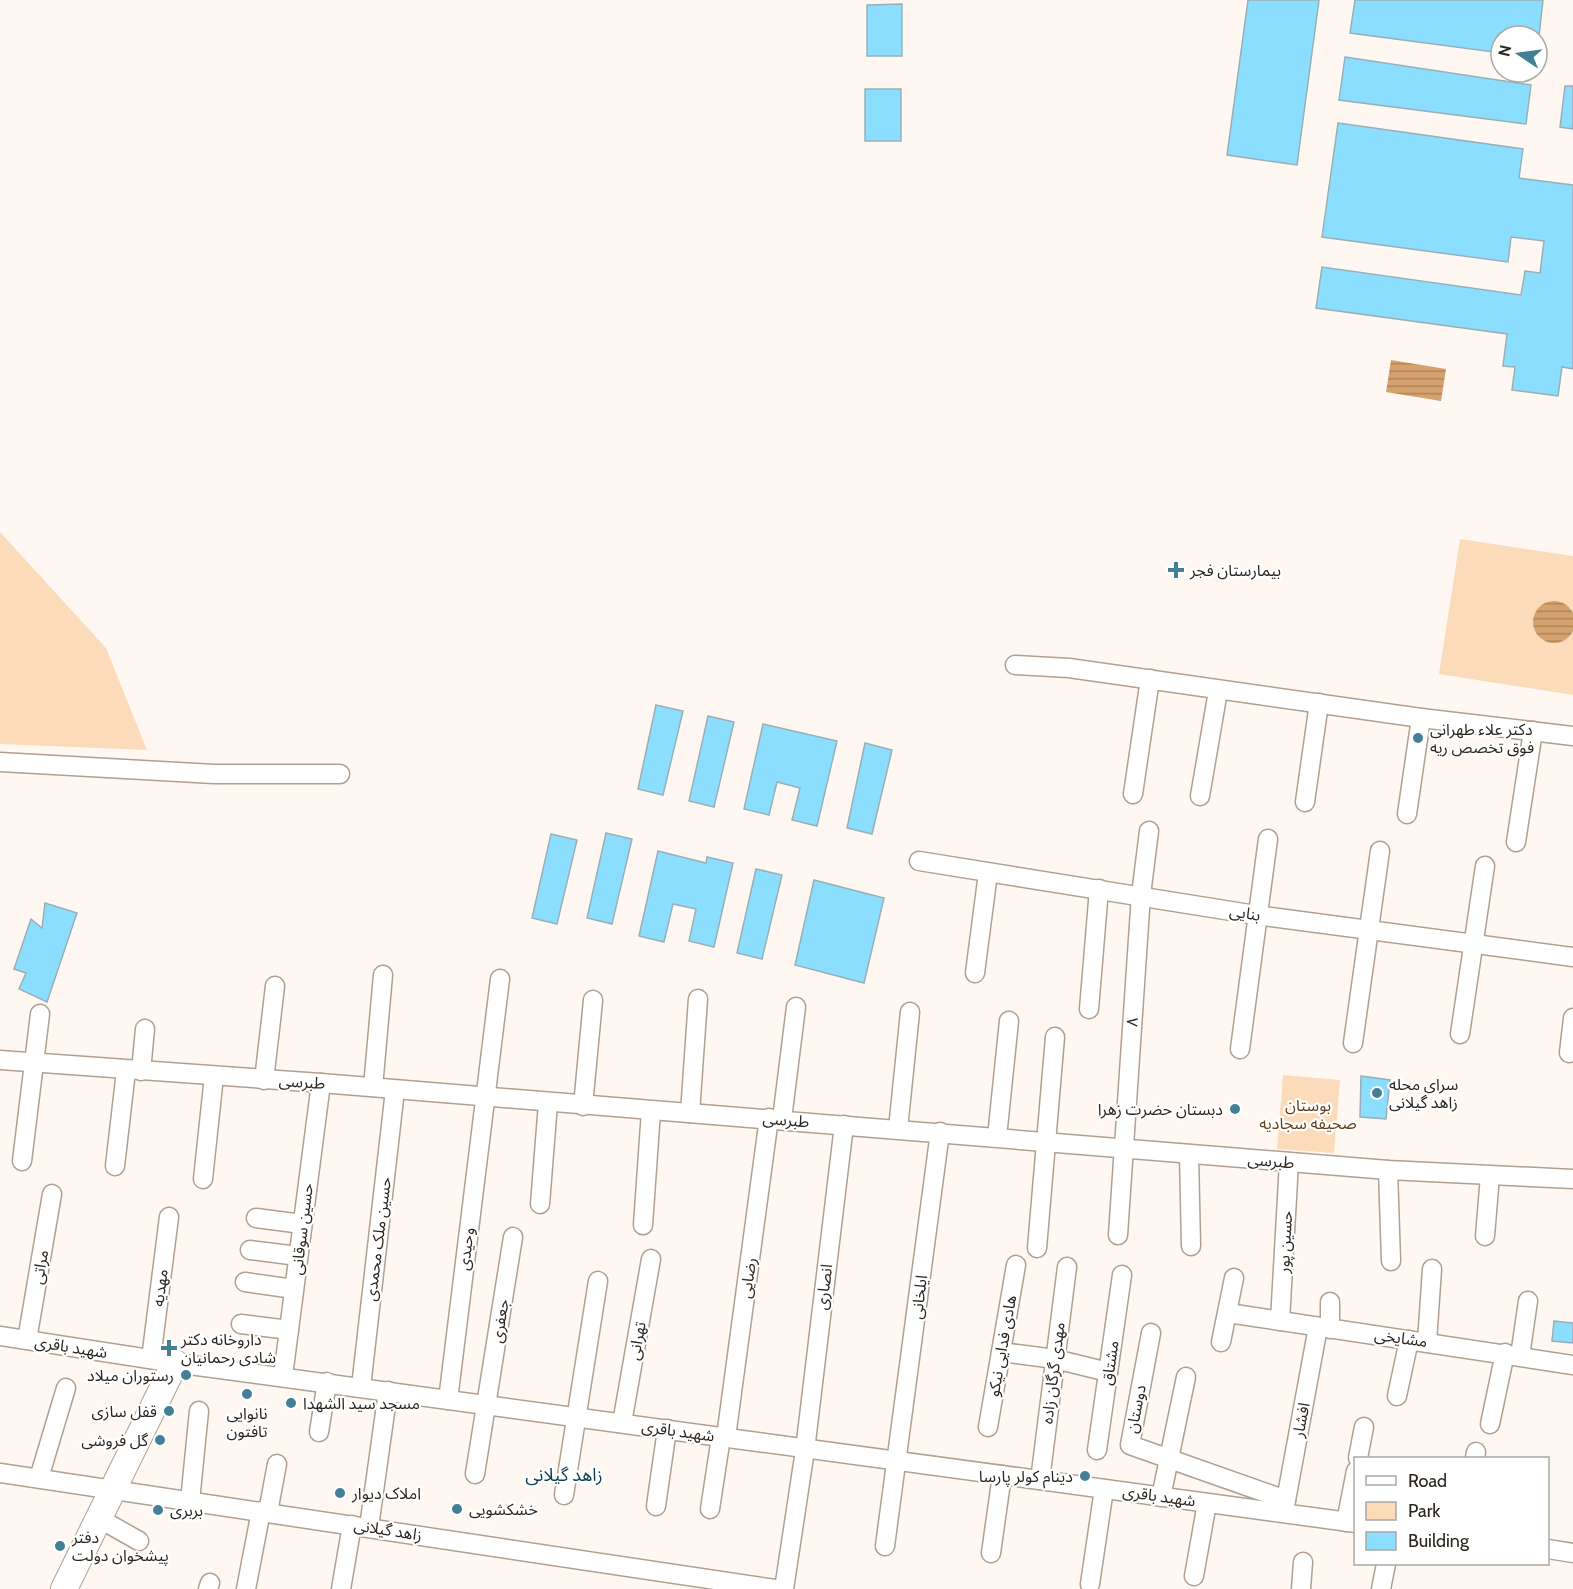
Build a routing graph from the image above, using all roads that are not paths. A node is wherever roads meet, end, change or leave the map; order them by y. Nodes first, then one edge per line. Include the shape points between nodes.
1 (1015, 665) dead end
2 (1150, 679) junction
3 (1218, 691) junction
4 (1319, 703) junction
5 (1421, 718) junction
6 (1533, 731) junction
7 (1573, 736) edge
8 (0, 762) edge
9 (340, 774) dead end
10 (1133, 794) dead end
11 (1200, 796) dead end
12 (1305, 802) dead end
13 (1407, 814) dead end
14 (1149, 831) dead end
15 (1268, 839) dead end
16 (1516, 842) dead end
17 (1380, 851) dead end
18 (919, 861) dead end
19 (1485, 866) dead end
20 (988, 873) junction
21 (1099, 889) junction
22 (1141, 895) junction
23 (1256, 915) junction
24 (1367, 928) junction
25 (1476, 944) junction
26 (1573, 957) edge
27 (975, 973) dead end
28 (383, 975) dead end
29 (500, 979) dead end
30 (275, 986) dead end
31 (698, 999) dead end
32 (593, 1000) dead end
33 (796, 1007) dead end
34 (1089, 1009) dead end
35 (910, 1012) dead end
36 (40, 1014) dead end
37 (1573, 1018) edge
38 (1009, 1021) dead end
39 (145, 1029) dead end
40 (1460, 1034) dead end
41 (1055, 1037) dead end
42 (1353, 1043) dead end
43 (1240, 1049) dead end
44 (1569, 1053) dead end
45 (0, 1060) edge
46 (35, 1063) junction
47 (133, 1071) junction
48 (214, 1076) junction
49 (264, 1080) junction
50 (321, 1083) junction
51 (373, 1087) junction
52 (395, 1090) junction
53 (483, 1098) junction
54 (548, 1103) junction
55 (583, 1106) junction
56 (651, 1111) junction
57 (690, 1113) junction
58 (776, 1119) junction
59 (844, 1125) junction
60 (898, 1129) junction
61 (940, 1132) junction
62 (997, 1137) junction
63 (1046, 1142) junction
64 (1124, 1148) junction
65 (1189, 1154) junction
66 (22, 1161) dead end
67 (1289, 1162) junction
68 (115, 1166) dead end
69 (1388, 1170) junction
70 (1490, 1176) junction
71 (203, 1179) dead end
72 (1573, 1179) edge
73 (52, 1194) dead end
74 (540, 1204) dead end
75 (170, 1217) dead end
76 (256, 1218) dead end
77 (302, 1224) junction
78 (643, 1225) dead end
79 (1118, 1235) dead end
80 (1485, 1236) dead end
81 (513, 1237) dead end
82 (1191, 1246) dead end
83 (1037, 1248) dead end
84 (250, 1250) dead end
85 (298, 1256) junction
86 (651, 1259) dead end
87 (1391, 1261) dead end
88 (1016, 1265) dead end
89 (1066, 1267) dead end
90 (1432, 1269) dead end
91 (1122, 1275) dead end
92 (1234, 1278) dead end
93 (598, 1281) dead end
94 (245, 1282) dead end
95 (294, 1289) junction
96 (1528, 1301) dead end
97 (1330, 1302) dead end
98 (1228, 1313) junction
99 (1280, 1321) junction
100 (241, 1324) dead end
101 (1324, 1328) junction
102 (289, 1330) junction
103 (1151, 1333) dead end
104 (0, 1336) edge
105 (27, 1340) junction
106 (1418, 1341) junction
107 (1221, 1342) dead end
108 (1001, 1352) junction
109 (1513, 1355) junction
110 (1055, 1359) junction
111 (163, 1361) junction
112 (1573, 1365) edge
113 (1108, 1372) junction
114 (283, 1376) junction
115 (1186, 1377) dead end
116 (327, 1382) junction
117 (66, 1388) dead end
118 (361, 1388) junction
119 (388, 1391) junction
120 (1397, 1396) dead end
121 (448, 1400) junction
122 (487, 1405) junction
123 (199, 1411) dead end
124 (577, 1417) junction
125 (622, 1424) junction
126 (1490, 1424) dead end
127 (988, 1427) dead end
128 (1364, 1428) dead end
129 (667, 1430) junction
130 (319, 1432) dead end
131 (723, 1437) junction
132 (805, 1450) junction
133 (1097, 1450) dead end
134 (1358, 1457) edge
135 (1169, 1458) junction
136 (898, 1462) junction
137 (277, 1464) dead end
138 (0, 1473) edge
139 (475, 1474) dead end
140 (1002, 1475) junction
141 (39, 1478) junction
142 (1040, 1480) junction
143 (1104, 1489) junction
144 (114, 1490) junction
145 (1354, 1491) edge
146 (564, 1495) dead end
147 (1161, 1497) junction
148 (190, 1501) junction
149 (1207, 1503) junction
150 (656, 1506) dead end
151 (1285, 1506) junction
152 (710, 1509) dead end
153 (264, 1511) junction
154 (100, 1519) junction
155 (1351, 1522) edge
156 (361, 1526) junction
157 (139, 1541) dead end
158 (885, 1546) dead end
159 (1549, 1549) edge
160 (991, 1553) dead end
161 (1573, 1553) edge
162 (1303, 1562) dead end
163 (1386, 1565) edge
164 (1194, 1576) dead end
165 (1090, 1584) dead end
166 (64, 1589) edge
167 (246, 1589) edge
168 (341, 1589) edge
169 (775, 1589) edge
170 (784, 1589) edge
171 (1301, 1589) edge
172 (1308, 1589) edge
173 (1381, 1589) edge

1 - 2 street
2 - 3 street
2 - 10 street
3 - 4 street
3 - 11 street
4 - 5 street
4 - 12 street
5 - 6 street
5 - 13 street
6 - 7 street
6 - 16 street
8 - 9 street via 214,774
14 - 22 street, ۸
15 - 23 street
17 - 24 street
18 - 20 street, بنایی
19 - 25 street
20 - 21 street, بنایی
20 - 27 street
21 - 22 street, بنایی
21 - 34 street
22 - 23 street, بنایی
22 - 64 street, ۸
23 - 24 street, بنایی
23 - 43 street
24 - 25 street, بنایی
24 - 42 street
25 - 26 street, بنایی
25 - 40 street
28 - 51 street
29 - 53 street, وحیدی
30 - 49 street
31 - 57 street
32 - 55 street
33 - 58 street, رضایی
35 - 60 street
36 - 46 street
37 - 44 street
38 - 62 street
39 - 47 street
41 - 63 street
45 - 46 street, طبرسی
46 - 47 street, طبرسی
46 - 66 street
47 - 48 street, طبرسی
47 - 68 street
48 - 49 street, طبرسی
48 - 71 street
49 - 50 street, طبرسی
50 - 51 street, طبرسی
50 - 77 street, حسین سوقانی
51 - 52 street, طبرسی
52 - 53 street, طبرسی
52 - 118 street, حسین ملک محمدی
53 - 54 street, طبرسی
53 - 121 street, وحیدی
54 - 55 street, طبرسی
54 - 74 street
55 - 56 street, طبرسی
56 - 57 street, طبرسی
56 - 78 street
57 - 58 street, طبرسی
58 - 59 street, طبرسی
58 - 131 street, رضایی
59 - 60 street, طبرسی
59 - 132 street, انصاری
60 - 61 street, طبرسی
61 - 62 street, طبرسی
61 - 136 street, ایلخانی
62 - 63 street, طبرسی
63 - 64 street, طبرسی
63 - 83 street
64 - 65 street, طبرسی
64 - 79 street, ۸
65 - 67 street, طبرسی
65 - 82 street
67 - 69 street, طبرسی
67 - 99 street, حسین پور
69 - 70 street, طبرسی
69 - 87 street
70 - 72 street, طبرسی
70 - 80 street
73 - 105 street, مراتی
75 - 111 street, مهدیه
76 - 77 street
77 - 85 street, حسین سوقانی
81 - 122 street, جعفری
84 - 85 street
85 - 95 street, حسین سوقانی
86 - 125 street, تهرانی
88 - 108 street, هادی فدایی نیکو
89 - 110 street, مهدی گرگان زاده
90 - 106 street
91 - 113 street, مشتاق
92 - 98 street
93 - 124 street
94 - 95 street
95 - 102 street, حسین سوقانی
96 - 109 street
97 - 101 street, افشار
98 - 99 street, مشایخی
98 - 107 street
99 - 101 street, مشایخی
100 - 102 street
101 - 106 street, مشایخی
101 - 151 street, افشار
102 - 114 street, حسین سوقانی
103 - 135 street, دوستان via 1130,1445
104 - 105 street, شهید باقری
105 - 111 street, شهید باقری
106 - 109 street, مشایخی
106 - 120 street
108 - 110 street
108 - 127 street, هادی فدایی نیکو
109 - 112 street, مشایخی
109 - 126 street
110 - 113 street
110 - 142 street, مهدی گرگان زاده
111 - 114 street, شهید باقری
111 - 144 main road
113 - 133 street, مشتاق
114 - 116 street, شهید باقری
115 - 135 street
116 - 118 street, شهید باقری
116 - 130 street
117 - 141 street
118 - 119 street, شهید باقری
119 - 121 street, شهید باقری
119 - 156 street
121 - 122 street, شهید باقری
122 - 124 street, شهید باقری
122 - 139 street, جعفری
123 - 148 street
124 - 125 street, شهید باقری
124 - 146 street
125 - 129 street, شهید باقری
128 - 134 street
129 - 131 street, شهید باقری
129 - 150 street
131 - 132 street, شهید باقری
131 - 152 street, رضایی
132 - 136 street, شهید باقری
132 - 170 street, انصاری
135 - 147 street
135 - 151 street, دوستان
136 - 140 street, شهید باقری
136 - 158 street, ایلخانی
137 - 153 street
138 - 141 street, زاهد گیلانی
140 - 142 street, شهید باقری
140 - 160 street
141 - 144 street, زاهد گیلانی
142 - 143 street, شهید باقری
143 - 147 street, شهید باقری
143 - 165 street
144 - 148 street, زاهد گیلانی
144 - 154 main road
145 - 155 street
147 - 149 street, شهید باقری
148 - 153 street, زاهد گیلانی
149 - 151 street, شهید باقری
149 - 164 street
151 - 155 street, شهید باقری
153 - 156 street, زاهد گیلانی
153 - 167 street
154 - 157 street
154 - 166 main road
156 - 168 street
156 - 169 street, زاهد گیلانی
159 - 161 street
162 - 171 street
163 - 173 street
171 - 172 street

